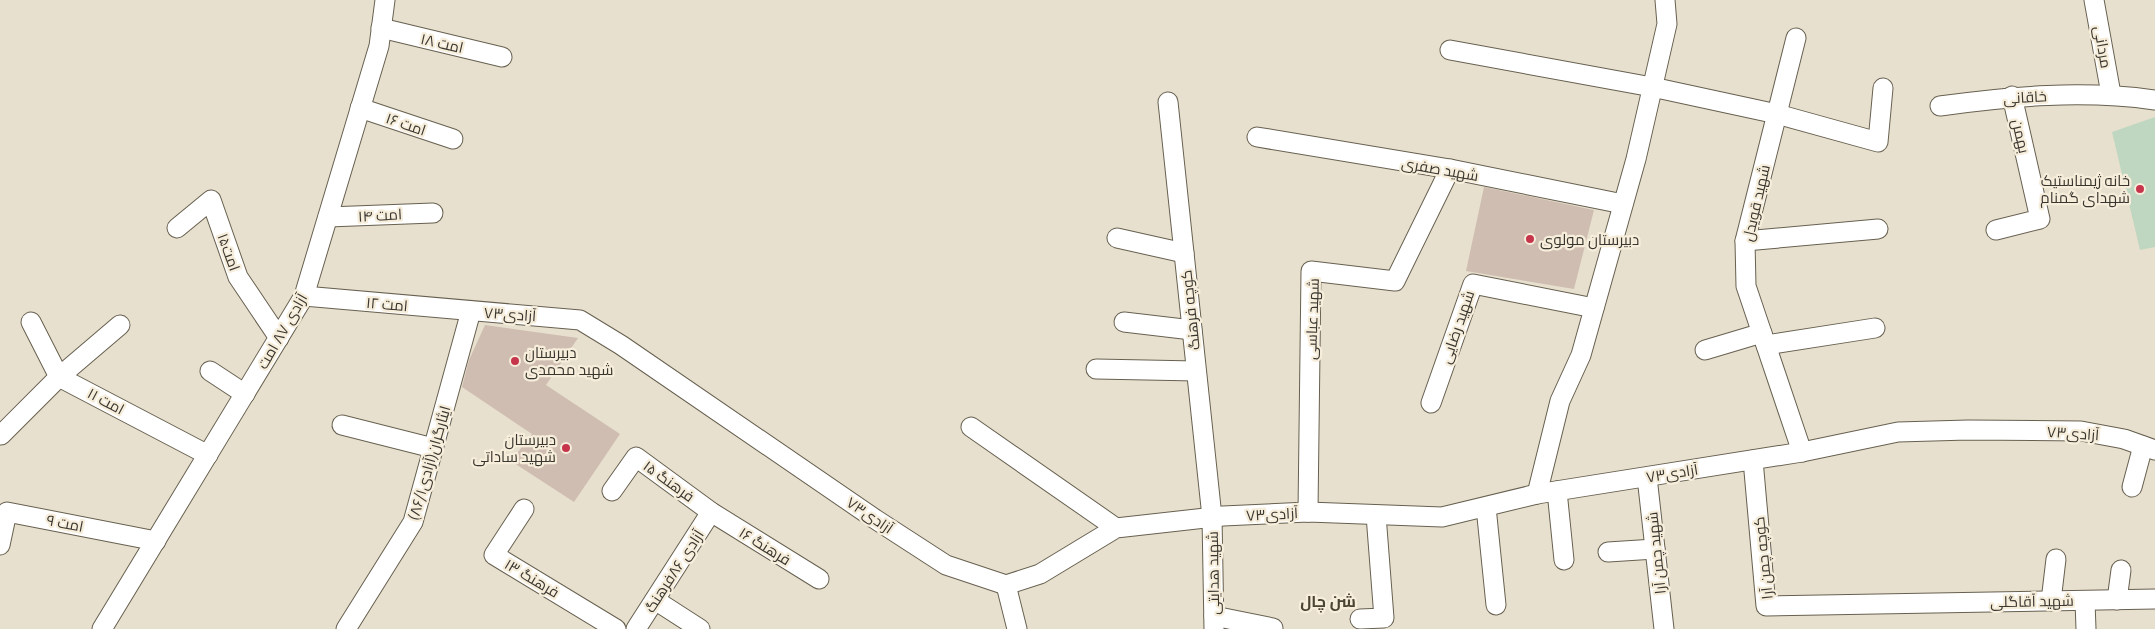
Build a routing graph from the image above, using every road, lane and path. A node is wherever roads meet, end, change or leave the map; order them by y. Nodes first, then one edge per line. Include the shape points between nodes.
1 (385, 0) edge
2 (1665, 0) edge
3 (2094, 0) edge
4 (381, 28) junction
5 (1796, 38) dead end
6 (1450, 50) dead end
7 (502, 57) dead end
8 (1652, 87) junction
9 (1883, 88) dead end
10 (2111, 94) junction
11 (2012, 96) junction
12 (2155, 100) edge
13 (1168, 102) dead end
14 (1940, 106) dead end
15 (360, 108) junction
16 (1777, 114) junction
17 (1257, 137) dead end
18 (452, 139) dead end
19 (1450, 170) junction
20 (1623, 204) junction
21 (433, 213) dead end
22 (328, 218) junction
23 (177, 228) dead end
24 (1878, 229) dead end
25 (1996, 230) dead end
26 (1118, 238) dead end
27 (1745, 241) junction
28 (1184, 254) junction
29 (304, 296) junction
30 (1594, 308) junction
31 (471, 311) junction
32 (31, 322) dead end
33 (1124, 322) dead end
34 (120, 325) dead end
35 (1875, 328) dead end
36 (1192, 330) junction
37 (279, 338) junction
38 (1764, 339) junction
39 (1705, 350) dead end
40 (1096, 369) dead end
41 (210, 371) dead end
42 (1196, 371) junction
43 (59, 377) junction
44 (245, 394) junction
45 (1431, 403) dead end
46 (342, 425) dead end
47 (971, 427) dead end
48 (1, 435) edge
49 (433, 448) junction
50 (2149, 448) edge
51 (1802, 452) junction
52 (208, 455) junction
53 (1753, 460) junction
54 (1647, 477) junction
55 (2132, 487) dead end
56 (612, 491) dead end
57 (1557, 491) junction
58 (1537, 494) junction
59 (1486, 507) junction
60 (524, 508) dead end
61 (711, 512) junction
62 (1308, 512) junction
63 (1376, 515) junction
64 (1212, 517) junction
65 (1116, 528) junction
66 (156, 541) junction
67 (0, 545) edge
68 (1655, 549) junction
69 (1608, 552) dead end
70 (2056, 559) dead end
71 (1564, 560) dead end
72 (2120, 570) dead end
73 (820, 579) dead end
74 (1006, 585) junction
75 (2155, 599) edge
76 (655, 600) junction
77 (2117, 600) junction
78 (2051, 601) junction
79 (2085, 601) junction
80 (1908, 604) joint
81 (1496, 605) dead end
82 (1360, 619) dead end
83 (1214, 623) edge
84 (1273, 628) edge
85 (102, 629) edge
86 (346, 629) edge
87 (616, 629) edge
88 (636, 629) edge
89 (700, 629) edge
90 (1017, 629) edge
91 (1664, 629) edge
92 (2086, 629) edge

1 - 4 street, آزادی ۸۷ امت
2 - 8 street via 1667,24
3 - 10 street, مردانی
4 - 7 street, امت ۱۸
4 - 15 street, آزادی ۸۷ امت via 379,46
5 - 16 street, شهید قویدل
6 - 8 street
8 - 16 street
8 - 20 street
9 - 16 street via 1878,142
10 - 11 street, خاقانی
10 - 12 street, خاقانی
11 - 14 street, خاقانی
11 - 25 street, بهمن via 2040,219
13 - 28 street, کوچه فرهنگ
15 - 18 street, امت ۱۶
15 - 22 street, آزادی ۸۷ امت
16 - 27 street, شهید قویدل
17 - 19 street, شهید صفری
19 - 20 street, شهید صفری
19 - 62 street, شهید عباسی via 1395,281 1311,272
20 - 30 street
21 - 22 street, امت ۱۴
22 - 29 street, آزادی ۸۷ امت
23 - 37 street, امت۱۵ via 210,200 238,277
24 - 27 street
26 - 28 street
27 - 38 street, شهید قویدل via 1746,286
28 - 36 street, کوچه فرهنگ
29 - 31 street, امت ۱۲
29 - 37 street, آزادی ۸۷ امت
30 - 45 street, شهید رضایی via 1473,284
30 - 58 street via 1581,355 1560,401
31 - 49 street, ایثارگران(آزادی۸۶/۱)
31 - 74 street, آزادی۷۳ via 580,320 946,565
32 - 43 street
33 - 36 street
34 - 43 street
35 - 38 street
36 - 42 street, کوچه فرهنگ
37 - 44 street, آزادی ۸۷ امت
38 - 39 street
38 - 51 street, شهید قویدل
40 - 42 street
41 - 44 street
42 - 64 street, کوچه فرهنگ
43 - 48 street
43 - 52 street, امت ۱۱
44 - 52 street, آزادی ۸۷ امت
46 - 49 street
47 - 65 street
49 - 86 street, ایثارگران(آزادی۸۶/۱) via 413,522
50 - 51 street, آزادی۷۳ via 2124,439 2081,431 1968,430 1898,432
50 - 55 street
51 - 53 street, آزادی۷۳
52 - 66 street, آزادی ۸۷ امت
53 - 54 street, آزادی۷۳
53 - 80 street, کوچه چمن آرا via 1766,606
54 - 57 street, آزادی۷۳
54 - 68 street, شهید چمن آرا
56 - 61 street, فرهنگ ۱۵ via 636,457
57 - 58 street, آزادی۷۳
57 - 71 street
58 - 59 street, آزادی۷۳
59 - 63 street, آزادی۷۳ via 1442,518
59 - 81 street
60 - 87 street, فرهنگ ۱۳ via 494,555
61 - 73 street, فرهنگ ۱۶
61 - 76 street, آزادی ۸۶فرهنگ
62 - 63 street, آزادی۷۳
62 - 64 street, آزادی۷۳
63 - 82 street via 1384,618
64 - 65 street, آزادی۷۳
64 - 83 street, شهید هدایتی
65 - 74 street, آزادی۷۳ via 1040,574
66 - 67 street, امت ۹ via 7,512
66 - 85 street, آزادی ۸۷ امت
68 - 69 street
68 - 91 street, شهید چمن آرا
70 - 78 street
72 - 77 street
74 - 90 street
75 - 77 street, شهید آقاگلی
76 - 88 street, آزادی ۸۶فرهنگ
76 - 89 street
77 - 79 street, شهید آقاگلی
78 - 79 street, شهید آقاگلی
78 - 80 street, شهید آقاگلی
79 - 92 street
83 - 84 street

